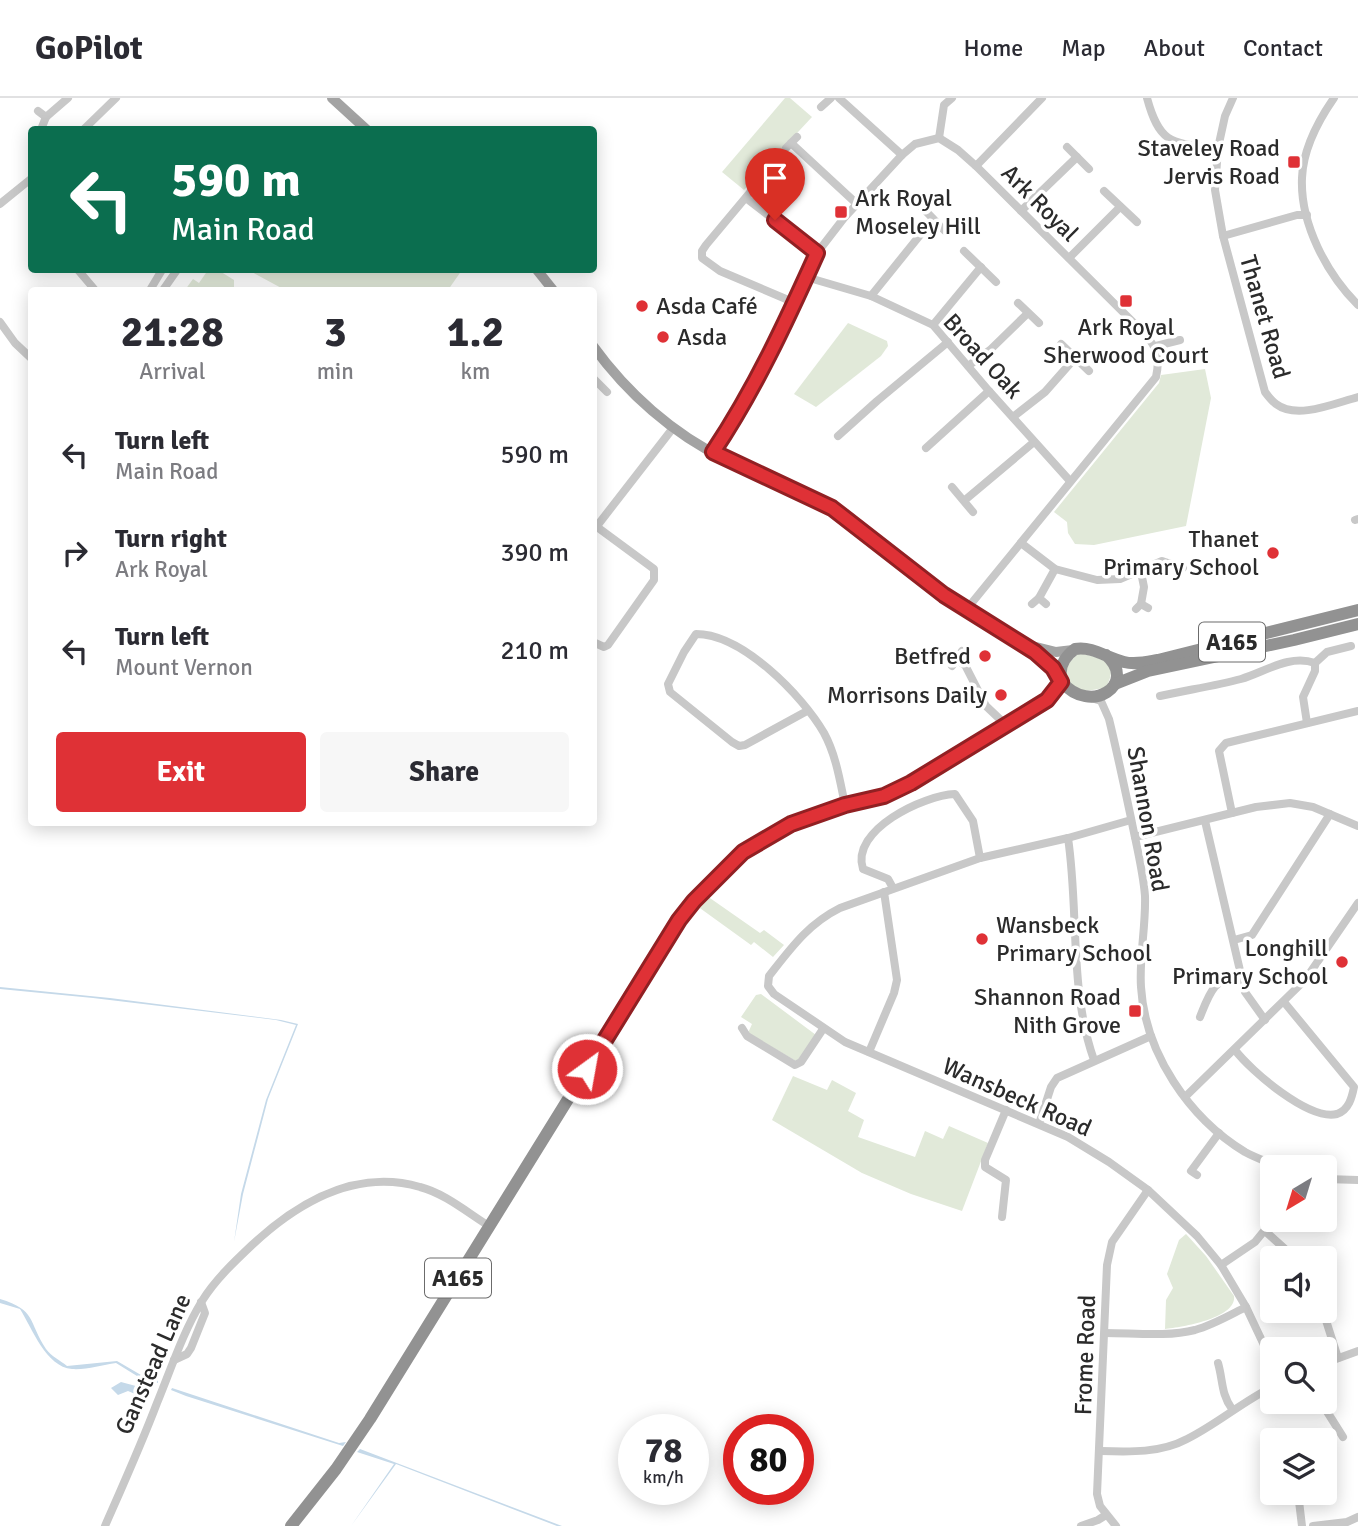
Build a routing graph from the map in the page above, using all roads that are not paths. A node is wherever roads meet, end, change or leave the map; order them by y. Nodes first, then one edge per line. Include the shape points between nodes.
1 (68, 98) edge
2 (116, 98) edge
3 (332, 98) edge
4 (831, 98) edge
5 (839, 98) edge
6 (937, 98) edge
7 (952, 98) edge
8 (1042, 98) edge
9 (1147, 98) edge
10 (1233, 98) edge
11 (1334, 98) edge
12 (944, 105) junction
13 (821, 107) dead end
14 (38, 111) dead end
15 (46, 117) junction
16 (42, 126) edge
17 (87, 126) edge
18 (363, 126) edge
19 (939, 138) junction
20 (792, 143) dead end
21 (1067, 146) dead end
22 (1218, 148) junction
23 (902, 155) junction
24 (1077, 157) junction
25 (976, 166) junction
26 (1089, 169) dead end
27 (28, 181) edge
28 (752, 190) dead end
29 (1104, 191) dead end
30 (746, 198) junction
31 (916, 201) dead end
32 (0, 204) edge
33 (857, 204) junction
34 (1120, 207) junction
35 (1021, 211) junction
36 (1307, 215) junction
37 (933, 219) junction
38 (1137, 222) dead end
39 (945, 231) dead end
40 (1223, 236) junction
41 (964, 251) dead end
42 (817, 253) junction
43 (1069, 258) junction
44 (981, 267) junction
45 (81, 273) edge
46 (539, 273) edge
47 (806, 277) junction
48 (996, 282) dead end
49 (92, 287) edge
50 (551, 287) edge
51 (871, 296) junction
52 (793, 302) junction
53 (1018, 303) dead end
54 (1358, 305) edge
55 (1028, 313) junction
56 (0, 322) edge
57 (1039, 323) dead end
58 (933, 325) junction
59 (1180, 340) dead end
60 (948, 342) junction
61 (1061, 344) dead end
62 (1156, 346) junction
63 (597, 351) edge
64 (28, 355) edge
65 (1075, 358) junction
66 (968, 366) junction
67 (1089, 371) dead end
68 (597, 382) edge
69 (989, 391) junction
70 (607, 392) dead end
71 (1358, 397) edge
72 (1013, 418) junction
73 (673, 428) junction
74 (838, 436) dead end
75 (1034, 442) junction
76 (932, 446) dead end
77 (713, 452) junction
78 (1070, 481) junction
79 (953, 486) dead end
80 (965, 500) junction
81 (973, 512) dead end
82 (597, 523) edge
83 (597, 526) edge
84 (1021, 543) junction
85 (1183, 568) dead end
86 (1055, 569) junction
87 (1141, 572) junction
88 (1039, 602) dead end
89 (1142, 607) dead end
90 (967, 610) junction
91 (1358, 610) edge
92 (1358, 624) edge
93 (1016, 642) junction
94 (597, 644) edge
95 (1351, 646) dead end
96 (1073, 650) junction
97 (962, 651) dead end
98 (1106, 655) junction
99 (1315, 663) junction
100 (1061, 680) junction
101 (1114, 684) junction
102 (1086, 696) junction
103 (1160, 696) dead end
104 (1047, 700) junction
105 (807, 711) junction
106 (1358, 711) edge
107 (1108, 713) junction
108 (1307, 723) junction
109 (1006, 725) junction
110 (845, 805) junction
111 (1232, 813) junction
112 (1330, 814) junction
113 (1131, 820) junction
114 (1205, 821) junction
115 (1358, 826) edge
116 (1135, 837) junction
117 (1068, 838) junction
118 (980, 858) junction
119 (889, 890) junction
120 (1358, 903) edge
121 (1234, 940) junction
122 (1241, 973) junction
123 (1284, 1002) junction
124 (1200, 1017) dead end
125 (1265, 1020) junction
126 (742, 1028) dead end
127 (823, 1029) junction
128 (1151, 1036) junction
129 (1235, 1050) junction
130 (869, 1052) junction
131 (1094, 1060) junction
132 (1356, 1086) edge
133 (1185, 1097) junction
134 (1006, 1110) junction
135 (1039, 1124) junction
136 (1219, 1133) junction
137 (1260, 1159) edge
138 (1197, 1175) dead end
139 (1337, 1179) edge
140 (1358, 1180) edge
141 (1148, 1190) junction
142 (1002, 1217) dead end
143 (489, 1226) junction
144 (1264, 1232) edge
145 (1266, 1232) edge
146 (1282, 1246) edge
147 (1221, 1265) junction
148 (1246, 1307) junction
149 (1327, 1323) edge
150 (1105, 1333) junction
151 (1260, 1337) edge
152 (1358, 1351) edge
153 (1338, 1358) joint
154 (1217, 1363) dead end
155 (1260, 1394) edge
156 (1232, 1409) junction
157 (1329, 1414) edge
158 (1343, 1437) dead end
159 (1101, 1451) junction
160 (1300, 1505) edge
161 (1106, 1514) junction
162 (1358, 1517) edge
163 (105, 1526) edge
164 (291, 1526) edge
165 (1081, 1526) edge
166 (1116, 1526) edge
167 (1303, 1526) edge
168 (1313, 1526) edge

1 - 15 street
2 - 17 street
3 - 18 main road
4 - 13 street
5 - 23 street
6 - 12 street
7 - 12 street
8 - 25 street
9 - 22 street via 1156,126 1168,139
10 - 22 street, Thanet Road
11 - 36 street via 1310,142 1301,177
12 - 19 street
14 - 15 street
15 - 16 street
19 - 23 street via 915,144
19 - 25 street, Ark Royal
20 - 33 street
21 - 24 street
22 - 40 street, Thanet Road via 1216,190
23 - 33 street
24 - 26 street
24 - 35 street
25 - 35 street, Ark Royal
27 - 32 street
28 - 30 street
29 - 34 street
30 - 42 street
30 - 52 street via 706,245 702,258 720,271
31 - 37 street
33 - 42 street
34 - 38 street
34 - 43 street
35 - 43 street, Ark Royal
36 - 40 street, Thanet Road
36 - 54 street via 1330,271
37 - 39 street
37 - 51 street
40 - 71 street, Thanet Road via 1265,391 1275,404 1301,411
41 - 44 street
42 - 47 street
43 - 62 street, Ark Royal
44 - 48 street
44 - 58 street
45 - 49 street
46 - 50 main road
47 - 51 street, Broad Oak
47 - 52 street
51 - 58 street, Broad Oak
52 - 77 street via 741,408
53 - 55 street
55 - 57 street
55 - 66 street
56 - 64 street
58 - 60 street, Broad Oak
59 - 62 street
60 - 66 street, Broad Oak
60 - 74 street
61 - 65 street
62 - 78 street via 1156,377
63 - 73 main road
65 - 67 street
65 - 72 street via 1045,393
66 - 69 street, Broad Oak
68 - 70 street
69 - 72 street, Broad Oak
69 - 76 street
72 - 75 street, Broad Oak
73 - 77 main road
73 - 82 street
75 - 78 street, Broad Oak
75 - 80 street
77 - 90 main road via 832,508
78 - 84 street
79 - 80 street
80 - 81 street
83 - 94 street via 654,569 654,580 608,645
84 - 86 street
84 - 90 street
85 - 87 street via 1162,561
86 - 87 street via 1097,580
86 - 88 street
87 - 89 street
90 - 93 main road
91 - 98 highway, A165 via 1158,660 1134,663
92 - 101 highway, A165 via 1149,671
93 - 96 main road via 1052,652
93 - 100 main road via 1046,660
95 - 99 street via 1327,652
96 - 98 highway, A165 via 1084,648
96 - 100 highway, A165 via 1064,662
97 - 109 street via 954,663 965,665 986,706
98 - 101 highway via 1116,667
99 - 103 street via 1305,660 1270,666 1241,679
99 - 108 street via 1303,697
100 - 102 highway
100 - 104 highway, A165
101 - 102 highway, A165 via 1104,695
101 - 107 street, Shannon Road
102 - 104 highway, A165
102 - 107 street via 1101,701
104 - 109 highway, A165
105 - 105 street via 783,681 748,652 708,634 696,634 668,684 670,692 739,746
105 - 110 street via 824,733
106 - 108 street
107 - 113 street, Shannon Road
108 - 111 street via 1221,747
109 - 110 highway, A165 via 911,783 884,796
110 - 143 highway, A165 via 791,824 743,852 694,901
111 - 112 street via 1290,803
111 - 114 street
112 - 115 street
112 - 121 street via 1252,935
113 - 116 street, Shannon Road
113 - 117 street, Wansbeck Road
114 - 116 street
114 - 121 street
116 - 128 street, Shannon Road via 1145,898 1141,988
117 - 118 street, Wansbeck Road
117 - 131 street via 1079,1005
118 - 119 street, Wansbeck Road
118 - 119 street via 973,821 955,794 945,794 902,812 869,837 860,860 863,869 888,879
119 - 127 street, Wansbeck Road via 821,917 769,976 768,986 774,994
119 - 130 street via 897,980
120 - 123 street via 1306,980
121 - 122 street
122 - 124 street via 1215,985
122 - 125 street via 1245,992
123 - 125 street
123 - 132 street
125 - 129 street
126 - 127 street via 747,1036 795,1065
127 - 130 street, Wansbeck Road
128 - 131 street
128 - 133 street, Shannon Road
129 - 132 street via 1275,1087 1317,1112 1338,1114 1350,1102
129 - 133 street
130 - 134 street, Wansbeck Road
131 - 135 street via 1057,1078
133 - 136 street, Shannon Road
134 - 135 street, Wansbeck Road
134 - 142 street via 985,1160 988,1170 1006,1180
135 - 141 street, Wansbeck Road via 1078,1143
136 - 137 street, Shannon Road
136 - 138 street via 1192,1171
139 - 140 street
141 - 147 street, Wansbeck Road
141 - 150 street, Frome Road via 1112,1242
143 - 163 street, Ganstead Lane via 420,1186 364,1182 324,1194 293,1210 237,1258 201,1302
143 - 164 highway, A165 via 370,1419
144 - 147 street
145 - 146 street
147 - 148 street, Wansbeck Road
148 - 150 street via 1194,1330
148 - 151 street, Wansbeck Road
149 - 153 street
150 - 159 street, Frome Road
152 - 153 street
154 - 156 street via 1223,1397
155 - 156 street
156 - 159 street via 1185,1440 1138,1452
157 - 158 street
159 - 161 street, Frome Road via 1097,1494
160 - 167 street
161 - 165 street
161 - 166 street, Frome Road
162 - 168 street

